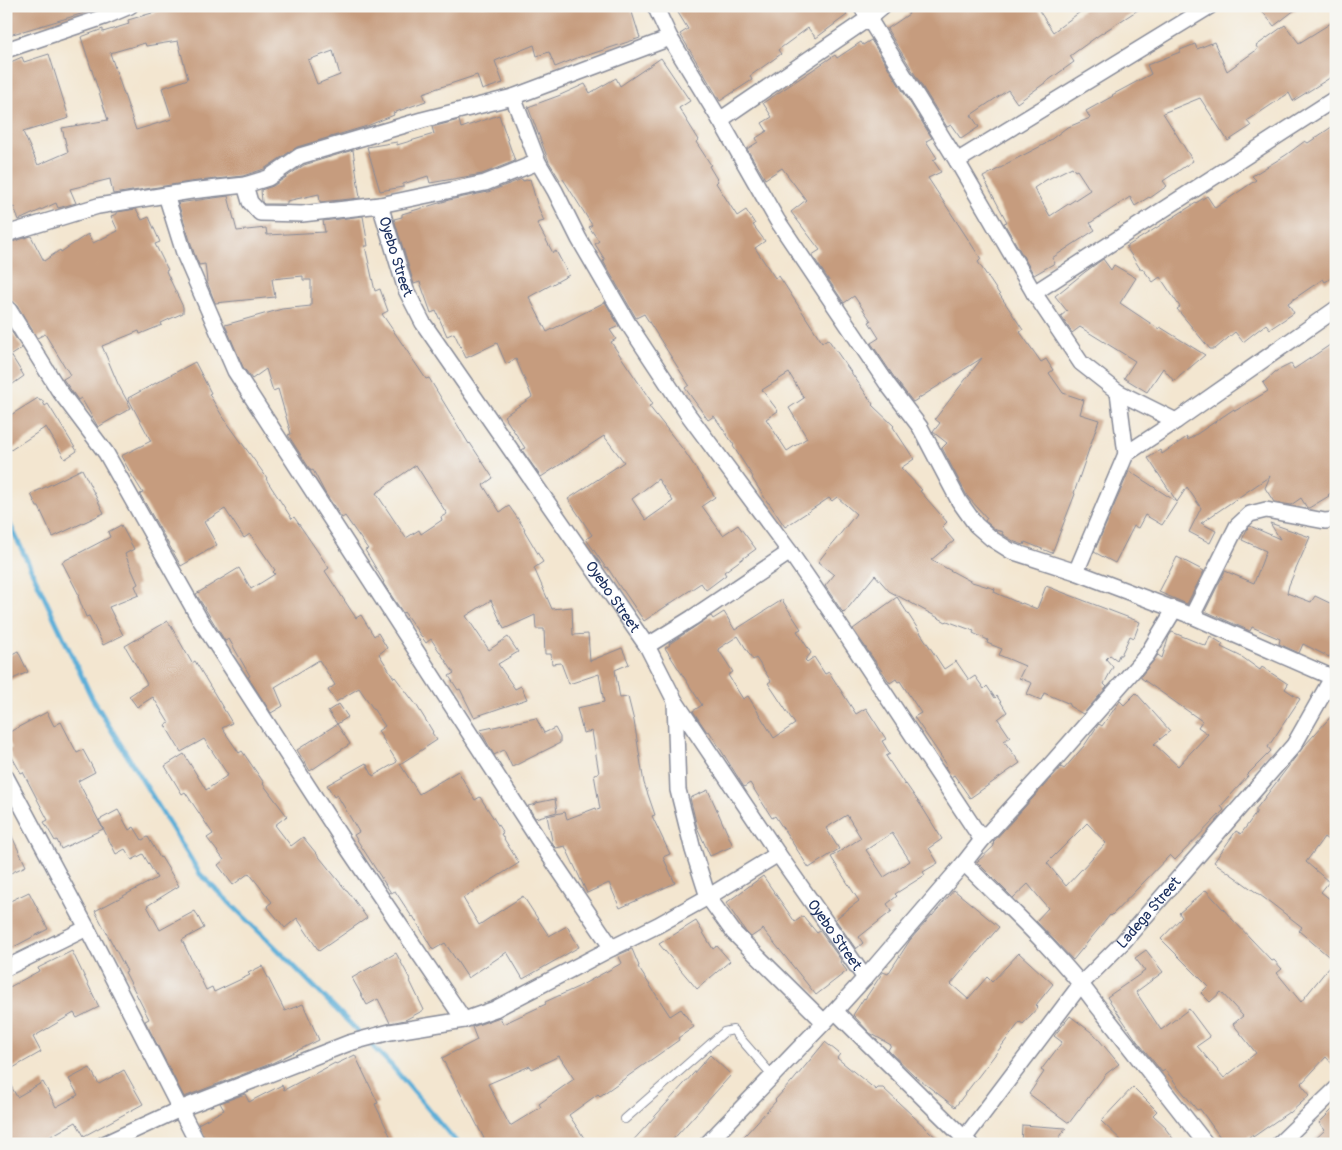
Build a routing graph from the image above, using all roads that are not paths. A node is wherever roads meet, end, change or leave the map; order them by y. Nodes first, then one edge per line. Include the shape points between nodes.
1 (130, 6) edge
2 (655, 6) edge
3 (883, 6) edge
4 (1210, 6) edge
5 (865, 12) edge
6 (670, 38) junction
7 (6, 50) edge
8 (513, 97) junction
9 (1336, 98) edge
10 (720, 120) junction
11 (957, 160) junction
12 (538, 162) junction
13 (245, 185) junction
14 (166, 195) junction
15 (380, 205) junction
16 (6, 234) edge
17 (1034, 292) junction
18 (6, 308) edge
19 (1336, 309) edge
20 (1118, 392) junction
21 (1176, 421) junction
22 (1126, 454) junction
23 (1336, 520) edge
24 (790, 552) junction
25 (1076, 572) junction
26 (1174, 610) junction
27 (1192, 616) junction
28 (647, 646) junction
29 (1334, 679) edge
30 (675, 701) junction
31 (6, 777) edge
32 (10, 793) edge
33 (982, 840) junction
34 (778, 854) junction
35 (964, 863) junction
36 (708, 897) junction
37 (87, 928) junction
38 (612, 948) junction
39 (6, 968) edge
40 (865, 978) junction
41 (1081, 984) junction
42 (835, 1011) junction
43 (464, 1020) junction
44 (824, 1022) junction
45 (772, 1076) junction
46 (1336, 1090) edge
47 (180, 1109) junction
48 (625, 1119) dead end
49 (965, 1142) edge
50 (104, 1144) edge
51 (198, 1144) edge
52 (706, 1144) edge
53 (1206, 1144) edge
54 (1279, 1144) edge

1 - 7 street
2 - 6 street
3 - 5 street
4 - 11 street
5 - 10 street
5 - 11 street
6 - 8 street
6 - 10 street
8 - 12 street
8 - 13 street via 300,156 268,178
9 - 17 street
10 - 25 street via 776,220 920,427 959,501 976,525 1011,551
11 - 17 street
12 - 15 street via 485,183
12 - 24 street via 629,326 687,413
13 - 14 street
13 - 15 street via 250,202 260,213 302,214
14 - 16 street via 98,206
14 - 38 street via 185,256 235,371 532,831
15 - 28 street, Oyebo Street via 406,290 423,323
17 - 20 street via 1081,363
18 - 43 street via 58,389 106,453 199,618
19 - 21 street
20 - 21 street
20 - 22 street
21 - 22 street
22 - 25 street
23 - 27 street via 1325,522 1266,510 1250,514 1237,526
24 - 28 street
24 - 33 street
25 - 26 street
26 - 27 street
26 - 33 street via 1147,655
27 - 29 street
28 - 30 street, Oyebo Street
29 - 41 street, Ladega Street via 1294,745 1123,942
30 - 34 street, Oyebo Street
30 - 36 street via 678,790
31 - 32 street
32 - 37 street
33 - 35 street
34 - 36 street
34 - 40 street, Oyebo Street
35 - 40 street
35 - 41 street
36 - 38 street
36 - 44 street via 734,933
37 - 39 street
37 - 47 street
38 - 43 street via 495,1010
40 - 42 street
41 - 49 street, Ladega Street
41 - 53 street
42 - 44 street
42 - 49 street
43 - 47 street via 390,1032 349,1043
44 - 45 street
45 - 48 lane via 733,1030 724,1032
45 - 52 street
46 - 54 street
47 - 50 street
47 - 51 street

